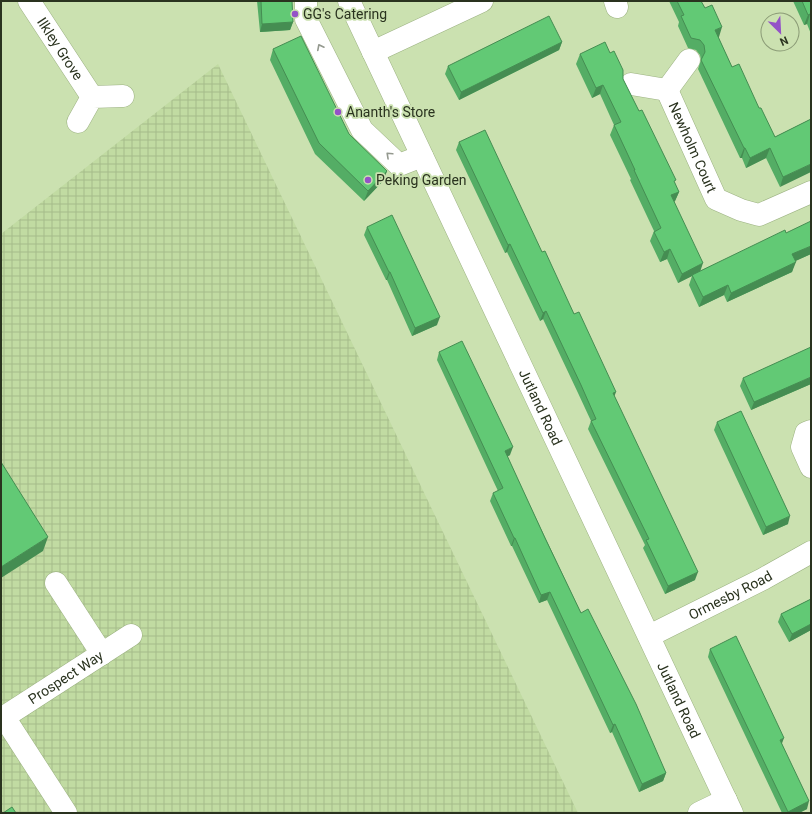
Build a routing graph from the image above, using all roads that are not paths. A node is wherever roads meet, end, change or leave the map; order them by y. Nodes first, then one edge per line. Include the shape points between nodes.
1 (29, 1) edge
2 (306, 1) edge
3 (349, 1) edge
4 (482, 1) edge
5 (373, 52) junction
6 (689, 60) dead end
7 (631, 84) dead end
8 (667, 90) junction
9 (123, 96) dead end
10 (92, 97) junction
11 (78, 122) dead end
12 (422, 156) junction
13 (811, 192) edge
14 (811, 431) edge
15 (811, 467) edge
16 (811, 552) edge
17 (56, 583) dead end
18 (130, 635) dead end
19 (649, 636) junction
20 (102, 654) junction
21 (3, 718) edge
22 (729, 807) edge
23 (66, 813) edge
24 (699, 813) edge

1 - 10 street, Ilkley Grove
12 -> 2 street via 399,165 362,130 306,19
3 - 5 street, Jutland Road
4 - 5 street
5 - 12 street, Jutland Road
6 - 8 street, Newholm Court
7 - 8 street, Newholm Court
8 - 13 street, Newholm Court via 716,199 758,215
9 - 10 street
10 - 11 street
12 - 19 street, Jutland Road
14 - 15 street via 806,433 802,446
16 - 19 street, Ormesby Road
17 - 20 street
18 - 20 street, Prospect Way
19 - 22 street, Jutland Road
20 - 21 street, Prospect Way
21 - 23 street
22 - 24 street

